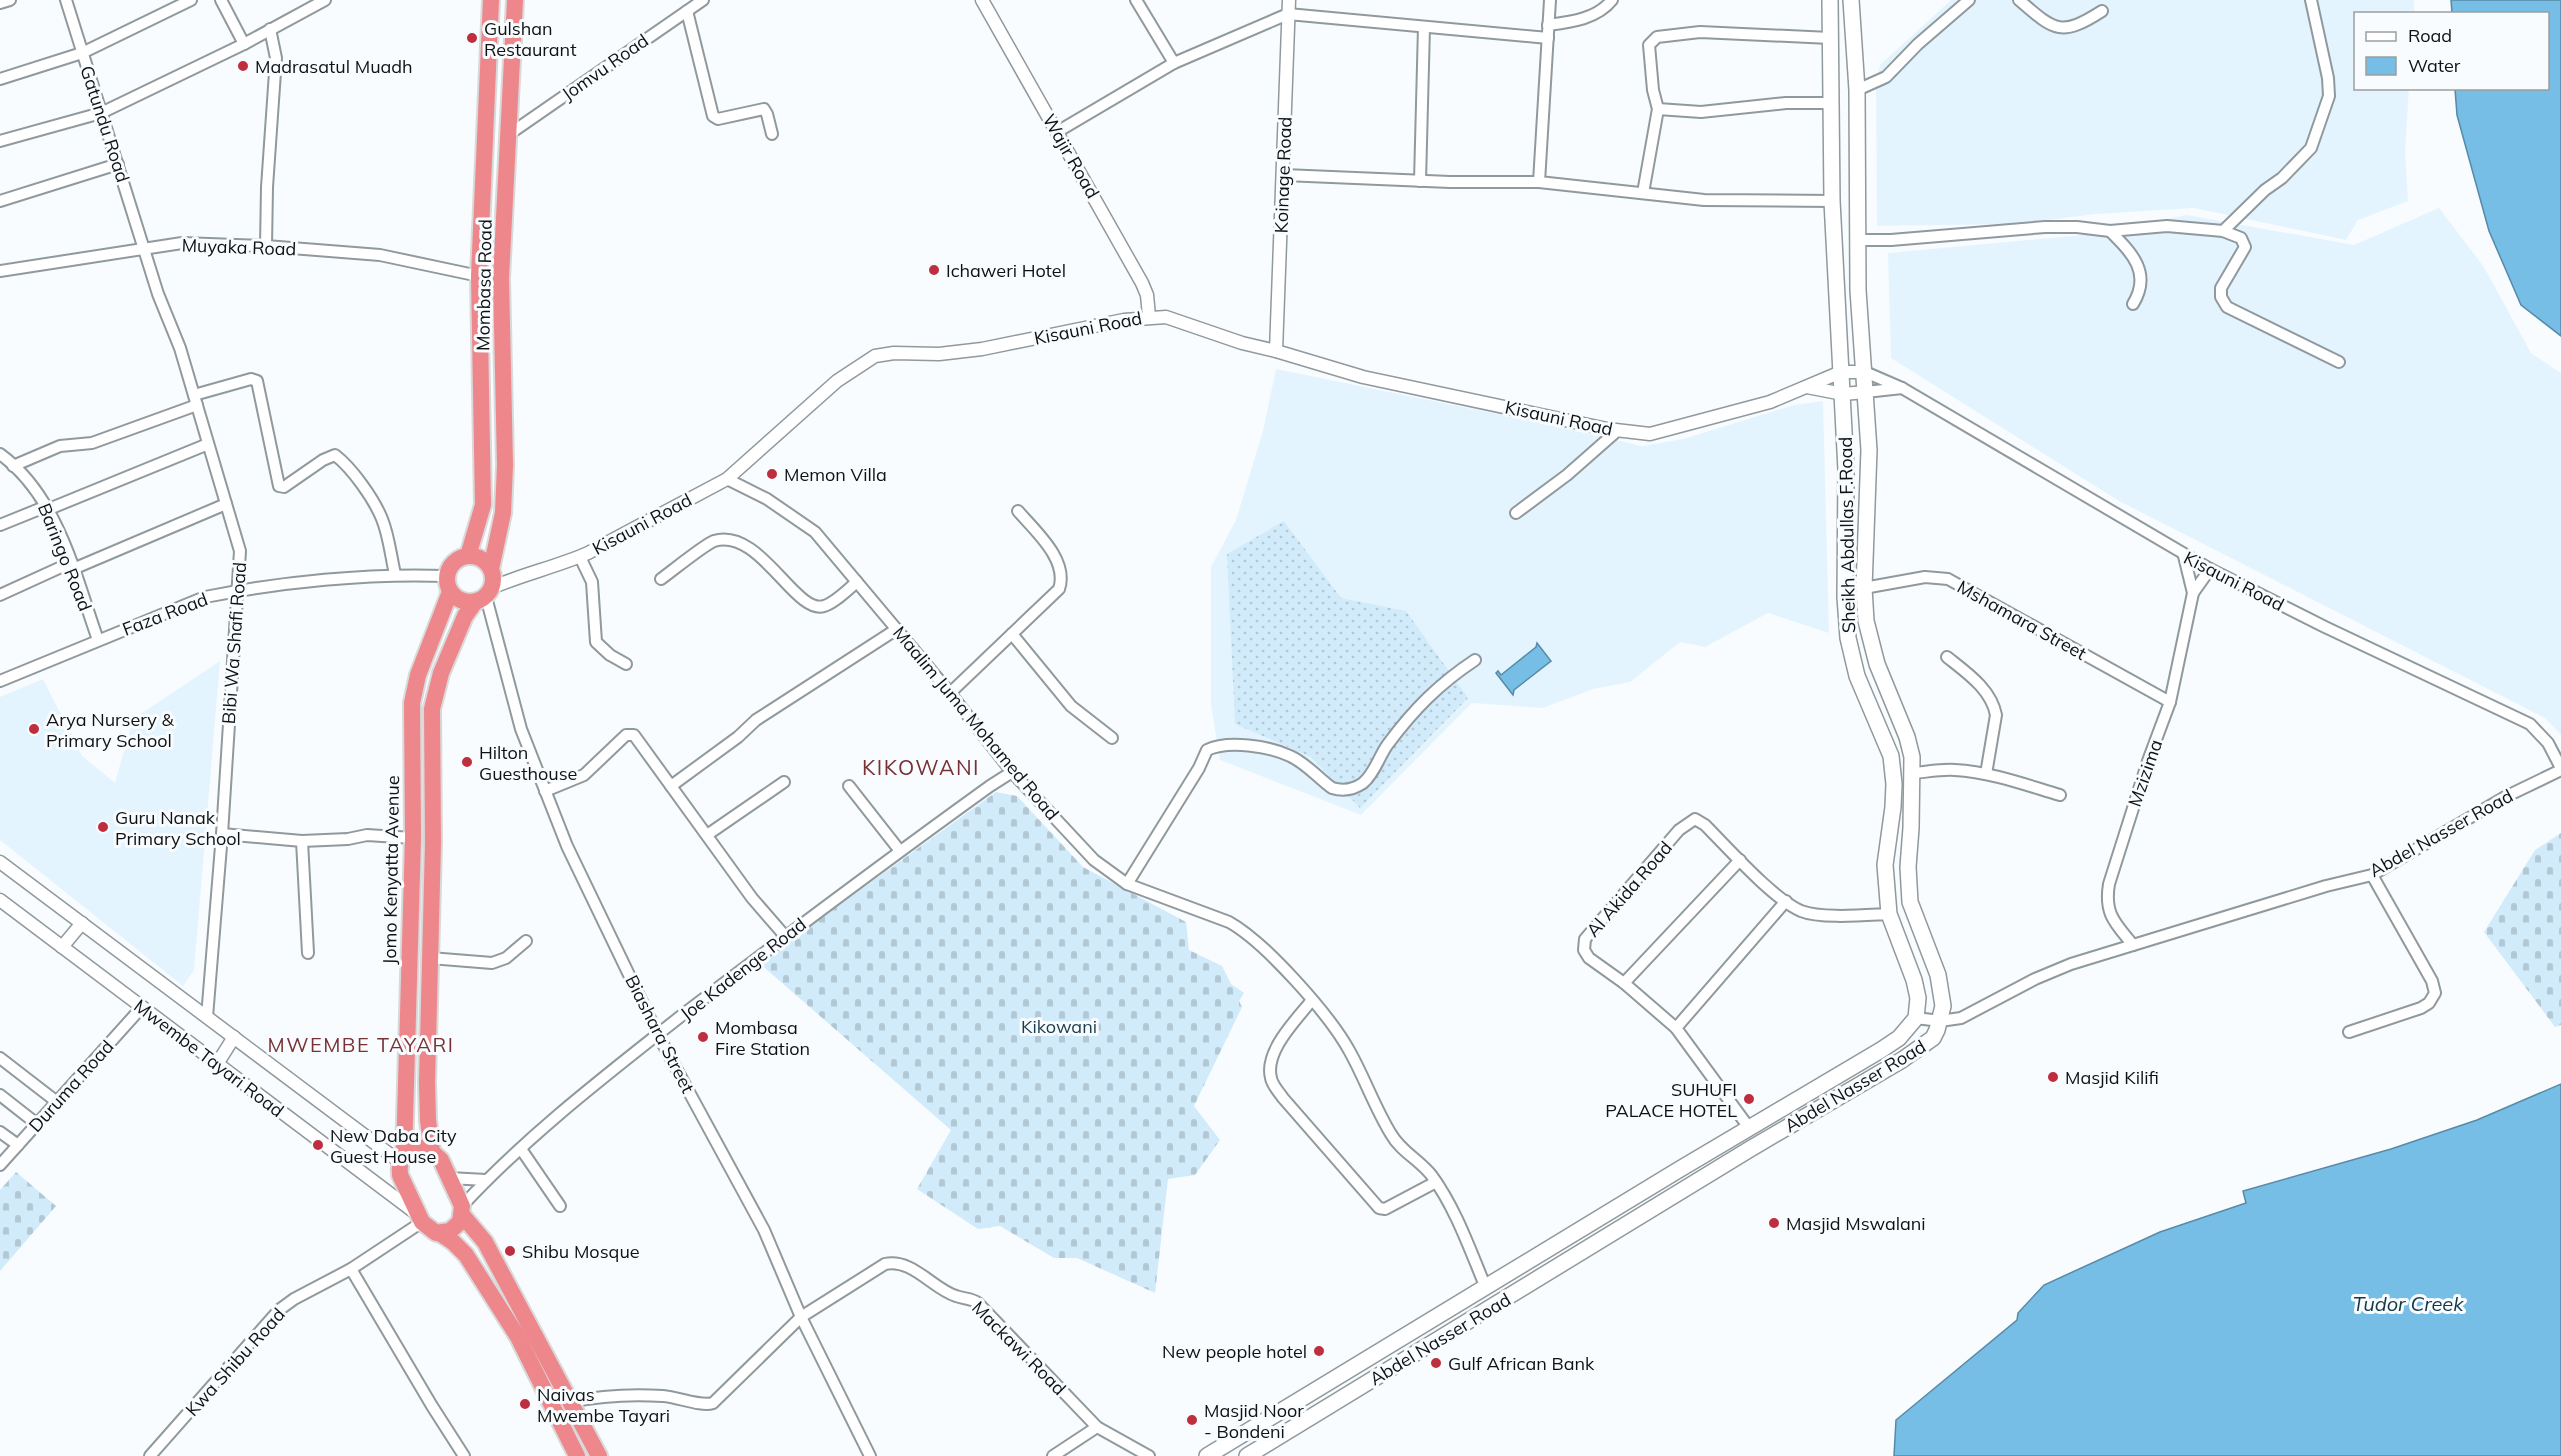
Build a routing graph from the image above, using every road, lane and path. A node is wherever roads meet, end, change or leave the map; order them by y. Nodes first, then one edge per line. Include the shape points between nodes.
1 (10, 0) edge
2 (66, 0) edge
3 (191, 0) edge
4 (221, 0) edge
5 (325, 0) edge
6 (491, 0) edge
7 (515, 0) edge
8 (703, 0) edge
9 (982, 0) edge
10 (1136, 0) edge
11 (1289, 0) edge
12 (1550, 0) edge
13 (1611, 0) edge
14 (1830, 0) edge
15 (1851, 0) edge
16 (1969, 0) edge
17 (2019, 0) edge
18 (2311, 0) edge
19 (0, 3) edge
20 (687, 10) junction
21 (2103, 11) dead end
22 (1288, 14) junction
23 (1548, 25) junction
24 (1424, 27) junction
25 (270, 29) junction
26 (1548, 38) junction
27 (1830, 38) junction
28 (244, 44) junction
29 (82, 53) junction
30 (1174, 63) junction
31 (0, 79) edge
32 (1857, 90) junction
33 (1832, 103) junction
34 (1658, 109) junction
35 (101, 113) junction
36 (1057, 132) junction
37 (772, 134) dead end
38 (508, 135) junction
39 (0, 141) edge
40 (118, 164) junction
41 (1284, 175) junction
42 (1420, 181) junction
43 (1539, 182) junction
44 (1642, 193) junction
45 (0, 201) edge
46 (1832, 201) junction
47 (2110, 231) junction
48 (2223, 231) junction
49 (1860, 240) junction
50 (266, 246) junction
51 (144, 248) junction
52 (0, 271) edge
53 (479, 276) junction
54 (2133, 304) dead end
55 (1149, 316) junction
56 (1276, 351) junction
57 (2339, 362) dead end
58 (1841, 372) junction
59 (1865, 372) junction
60 (1806, 387) junction
61 (1902, 388) junction
62 (1866, 392) junction
63 (1843, 394) junction
64 (196, 400) junction
65 (1617, 431) junction
66 (207, 444) junction
67 (0, 454) edge
68 (13, 466) junction
69 (727, 479) junction
70 (226, 504) junction
71 (48, 508) junction
72 (1018, 511) dead end
73 (1516, 513) dead end
74 (0, 525) edge
75 (468, 556) junction
76 (580, 556) junction
77 (2184, 556) junction
78 (71, 566) junction
79 (491, 569) junction
80 (2210, 569) junction
81 (395, 574) junction
82 (661, 579) dead end
83 (857, 582) junction
84 (448, 584) junction
85 (1864, 588) junction
86 (238, 591) junction
87 (2193, 593) junction
88 (0, 594) edge
89 (484, 596) junction
90 (897, 629) junction
91 (1012, 634) junction
92 (98, 640) junction
93 (1947, 657) dead end
94 (1475, 660) dead end
95 (626, 664) dead end
96 (0, 681) edge
97 (950, 693) junction
98 (2170, 702) junction
99 (1112, 738) dead end
100 (2561, 769) edge
101 (1012, 772) junction
102 (1913, 773) junction
103 (1986, 774) junction
104 (784, 782) dead end
105 (671, 786) junction
106 (849, 786) dead end
107 (546, 791) junction
108 (2060, 795) dead end
109 (222, 834) junction
110 (707, 835) junction
111 (413, 838) junction
112 (302, 841) junction
113 (900, 851) junction
114 (1740, 860) junction
115 (0, 862) edge
116 (2372, 875) junction
117 (1127, 884) junction
118 (0, 900) edge
119 (1786, 901) junction
120 (1889, 914) junction
121 (82, 923) junction
122 (785, 936) junction
123 (526, 941) dead end
124 (2133, 945) junction
125 (62, 947) junction
126 (308, 953) dead end
127 (430, 958) junction
128 (1624, 983) junction
129 (1312, 1000) junction
130 (142, 1007) junction
131 (207, 1017) junction
132 (1916, 1018) junction
133 (1940, 1021) junction
134 (1676, 1028) junction
135 (2349, 1032) dead end
136 (658, 1035) junction
137 (234, 1037) junction
138 (0, 1058) edge
139 (217, 1064) junction
140 (0, 1095) edge
141 (57, 1102) junction
142 (37, 1124) junction
143 (1750, 1129) junction
144 (0, 1132) edge
145 (18, 1145) junction
146 (521, 1149) junction
147 (432, 1152) junction
148 (402, 1159) junction
149 (0, 1165) edge
150 (449, 1178) junction
151 (486, 1180) junction
152 (1436, 1182) junction
153 (560, 1206) dead end
154 (463, 1211) junction
155 (420, 1219) junction
156 (441, 1234) junction
157 (1547, 1251) junction
158 (1554, 1268) junction
159 (351, 1269) junction
160 (1486, 1288) junction
161 (801, 1317) junction
162 (1436, 1318) junction
163 (1446, 1335) junction
164 (570, 1402) junction
165 (1097, 1427) junction
166 (150, 1456) edge
167 (464, 1456) edge
168 (577, 1456) edge
169 (599, 1456) edge
170 (870, 1456) edge
171 (1053, 1456) edge
172 (1149, 1456) edge
173 (1207, 1456) edge
174 (1247, 1456) edge

1 - 19 street
2 - 29 street, Gatundu Road
3 - 29 street
4 - 28 street
5 - 25 street
6 - 53 highway, Mombasa Road
7 - 38 highway, Mombasa Road
8 - 20 street, Jomvu Road
9 - 36 street, Wajir Road
10 - 30 street
11 - 22 street, Koinage Road
12 - 23 street
13 - 23 street via 1606,7 1579,20
14 - 27 main road, Sheikh Abdullas F.Road
15 - 32 main road, Sheikh Abdullas F.Road
16 - 32 street via 1886,77
17 - 21 street via 2056,28 2084,23
18 - 48 street via 2329,96 2311,148
20 - 37 street via 713,116 718,119 764,109
20 - 38 street, Jomvu Road
22 - 24 street
22 - 30 street
22 - 41 street, Koinage Road
23 - 26 street
24 - 26 street
24 - 42 street
25 - 28 street
25 - 50 street via 276,57
26 - 43 street
27 - 33 main road, Sheikh Abdullas F.Road
27 - 34 street via 1700,32 1654,38 1649,45
28 - 35 street
29 - 31 street
29 - 35 street, Gatundu Road
30 - 36 street
32 - 49 main road, Sheikh Abdullas F.Road
33 - 34 street via 1786,103 1701,112
33 - 46 main road, Sheikh Abdullas F.Road
34 - 44 street
35 - 39 street
35 - 40 street, Gatundu Road
36 - 55 street, Wajir Road via 1142,283
38 - 79 highway, Mombasa Road via 501,278 505,465 503,513
40 - 45 street
40 - 51 street, Gatundu Road
41 - 42 street
41 - 56 street, Koinage Road
42 - 43 street
43 - 44 street
44 - 46 street via 1704,200
46 - 58 main road, Sheikh Abdullas F.Road
47 - 48 street via 2168,226
47 - 49 street via 2045,227
47 - 54 street via 2132,253 2139,271 2140,290
48 - 57 street via 2241,238 2245,247 2221,288 2227,307
49 - 59 main road, Sheikh Abdullas F.Road via 1858,290
50 - 51 street, Muyaka Road via 182,243
50 - 53 street, Muyaka Road via 380,255
51 - 52 street, Muyaka Road
51 - 64 street, Bibi Wa Shafi Road
53 - 75 highway, Mombasa Road via 483,505
55 - 56 street, Kisauni Road via 1166,317
55 - 69 street, Kisauni Road via 972,350 875,356 837,381
56 - 65 street, Kisauni Road via 1363,377
58 - 59 street, Kisauni Road
58 - 60 street, Kisauni Road
58 - 63 main road, Sheikh Abdullas F.Road
59 - 61 street, Kisauni Road
59 - 62 main road, Sheikh Abdullas F.Road
60 - 63 street
60 - 65 street, Kisauni Road via 1770,402 1650,434
61 - 62 street
61 - 77 street, Kisauni Road
62 - 63 street
62 - 85 main road, Sheikh Abdullas F.Road via 1869,450
63 - 120 main road, Sheikh Abdullas F.Road via 1848,638 1857,676 1885,741 1893,771 1893,807 1884,865
64 - 66 street, Bibi Wa Shafi Road
64 - 68 street via 92,443 60,446
64 - 81 street via 251,379 258,381 279,486 284,487 335,455 343,461 382,520
65 - 73 street
66 - 70 street, Bibi Wa Shafi Road
66 - 71 street
67 - 68 street, Baringo Road
68 - 71 street, Baringo Road
69 - 76 street, Kisauni Road
69 - 83 street, Maalim Juma Mohamed Road via 768,499 814,531
70 - 78 street
70 - 86 street, Bibi Wa Shafi Road via 240,551
71 - 74 street
71 - 78 street, Baringo Road
72 - 91 street via 1051,550 1062,574 1059,589
75 - 79 highway via 481,559
75 - 84 highway, Jomo Kenyatta Avenue via 453,562
76 - 89 street, Kisauni Road via 520,575
76 - 95 street via 592,582 596,642
77 - 80 street, Kisauni Road
77 - 87 street
78 - 88 street
78 - 92 street, Baringo Road
79 - 89 highway via 493,578
80 - 87 street
80 - 100 street, Kisauni Road via 2522,720 2542,736
81 - 84 street, Faza Road
81 - 86 street, Faza Road
82 - 83 street via 714,542 736,541 760,556 803,602 814,607 824,606
83 - 90 street, Maalim Juma Mohamed Road
84 - 89 highway via 461,601
84 - 111 highway, Jomo Kenyatta Avenue via 414,690
85 - 98 street, Mshamara Street via 1925,577 1948,579
85 - 102 main road, Sheikh Abdullas F.Road via 1866,621 1874,652 1907,737
86 - 92 street, Faza Road via 204,597
86 - 109 street, Bibi Wa Shafi Road
87 - 98 street, Mzizima
89 - 107 street, Biashara Street via 522,729
89 - 127 highway via 465,616 433,701
90 - 97 street, Maalim Juma Mohamed Road
90 - 105 street via 756,720
91 - 97 street
91 - 99 street via 1071,706
92 - 96 street, Faza Road
93 - 103 street via 1987,692 1995,708
94 - 117 street via 1428,696 1387,746 1369,776 1350,789 1332,788 1290,756 1276,752 1226,744 1207,750
97 - 101 street, Maalim Juma Mohamed Road
98 - 124 street, Mzizima via 2106,901 2112,920
100 - 116 street, Abdel Nasser Road
101 - 113 street, Joe Kadenge Road
101 - 117 street, Maalim Juma Mohamed Road via 1094,860
102 - 103 street via 1952,770
102 - 133 main road, Sheikh Abdullas F.Road via 1910,902 1938,975 1943,1006
103 - 108 street
104 - 110 street
105 - 107 street via 629,734 584,775
105 - 110 street
106 - 113 street
107 - 136 street, Biashara Street via 567,846
109 - 112 street
109 - 131 street, Bibi Wa Shafi Road
110 - 122 street
111 - 112 street via 367,835
111 - 148 highway, Jomo Kenyatta Avenue
112 - 126 street
113 - 122 street, Joe Kadenge Road
114 - 119 street
114 - 128 street
114 - 128 street, Al Akida Road via 1695,819 1679,830 1585,939 1584,950 1589,958
115 - 121 street, Mwembe Tayari Road
116 - 124 street, Abdel Nasser Road
116 - 135 street via 2432,981 2435,993 2421,1008
117 - 129 street, Maalim Juma Mohamed Road via 1241,929
118 - 125 street, Mwembe Tayari Road
119 - 120 street via 1812,914
119 - 134 street
120 - 132 main road, Sheikh Abdullas F.Road via 1917,989
121 - 125 street
121 - 131 street, Mwembe Tayari Road
122 - 136 street, Joe Kadenge Road
123 - 127 street via 506,958 492,963
124 - 133 street, Abdel Nasser Road via 2071,964 1970,1014
125 - 130 street, Mwembe Tayari Road
127 - 147 highway via 428,1111
128 - 134 street, Al Akida Road
129 - 152 street, Maalim Juma Mohamed Road via 1345,1043 1393,1137
129 - 152 street via 1276,1047 1270,1074 1276,1088 1379,1208 1385,1209
130 - 139 street, Mwembe Tayari Road
130 - 141 street, Duruma Road
131 - 137 street, Mwembe Tayari Road
132 - 133 street
132 - 143 main road, Abdel Nasser Road via 1888,1046
133 - 158 main road, Abdel Nasser Road via 1933,1038 1902,1060
134 - 143 street, Al Akida Road
136 - 146 street, Joe Kadenge Road via 623,1060
136 - 161 street, Biashara Street via 759,1220
137 - 139 street
137 - 148 street, Mwembe Tayari Road
138 - 141 street
139 - 155 street, Mwembe Tayari Road
140 - 142 street
141 - 142 street, Duruma Road
142 - 145 street, Duruma Road
143 - 157 main road, Abdel Nasser Road
144 - 145 street
145 - 149 street, Duruma Road
146 - 151 street, Joe Kadenge Road
146 - 153 street
147 - 148 highway via 422,1148 408,1152
147 - 150 highway via 441,1160
148 - 155 highway, Jomo Kenyatta Avenue via 400,1175
150 - 151 street
150 - 154 highway
151 - 154 street, Joe Kadenge Road
152 - 160 street, Maalim Juma Mohamed Road
154 - 156 highway via 456,1228
154 - 164 highway via 484,1242
155 - 156 highway via 431,1231
155 - 159 street, Kwa Shibu Road
156 - 168 highway via 466,1255 518,1337
157 - 158 main road
157 - 160 main road, Abdel Nasser Road
158 - 163 main road, Abdel Nasser Road
159 - 166 street, Kwa Shibu Road via 279,1310
159 - 167 street
160 - 162 main road, Abdel Nasser Road
161 - 164 street, Mackawi Road via 713,1403 663,1396
161 - 165 street, Mackawi Road via 885,1264 901,1265 955,1296 978,1303
161 - 170 street, Biashara Street
162 - 163 main road
162 - 173 main road, Abdel Nasser Road
163 - 174 main road, Abdel Nasser Road
164 - 169 highway
165 - 171 street
165 - 172 street, Mackawi Road

